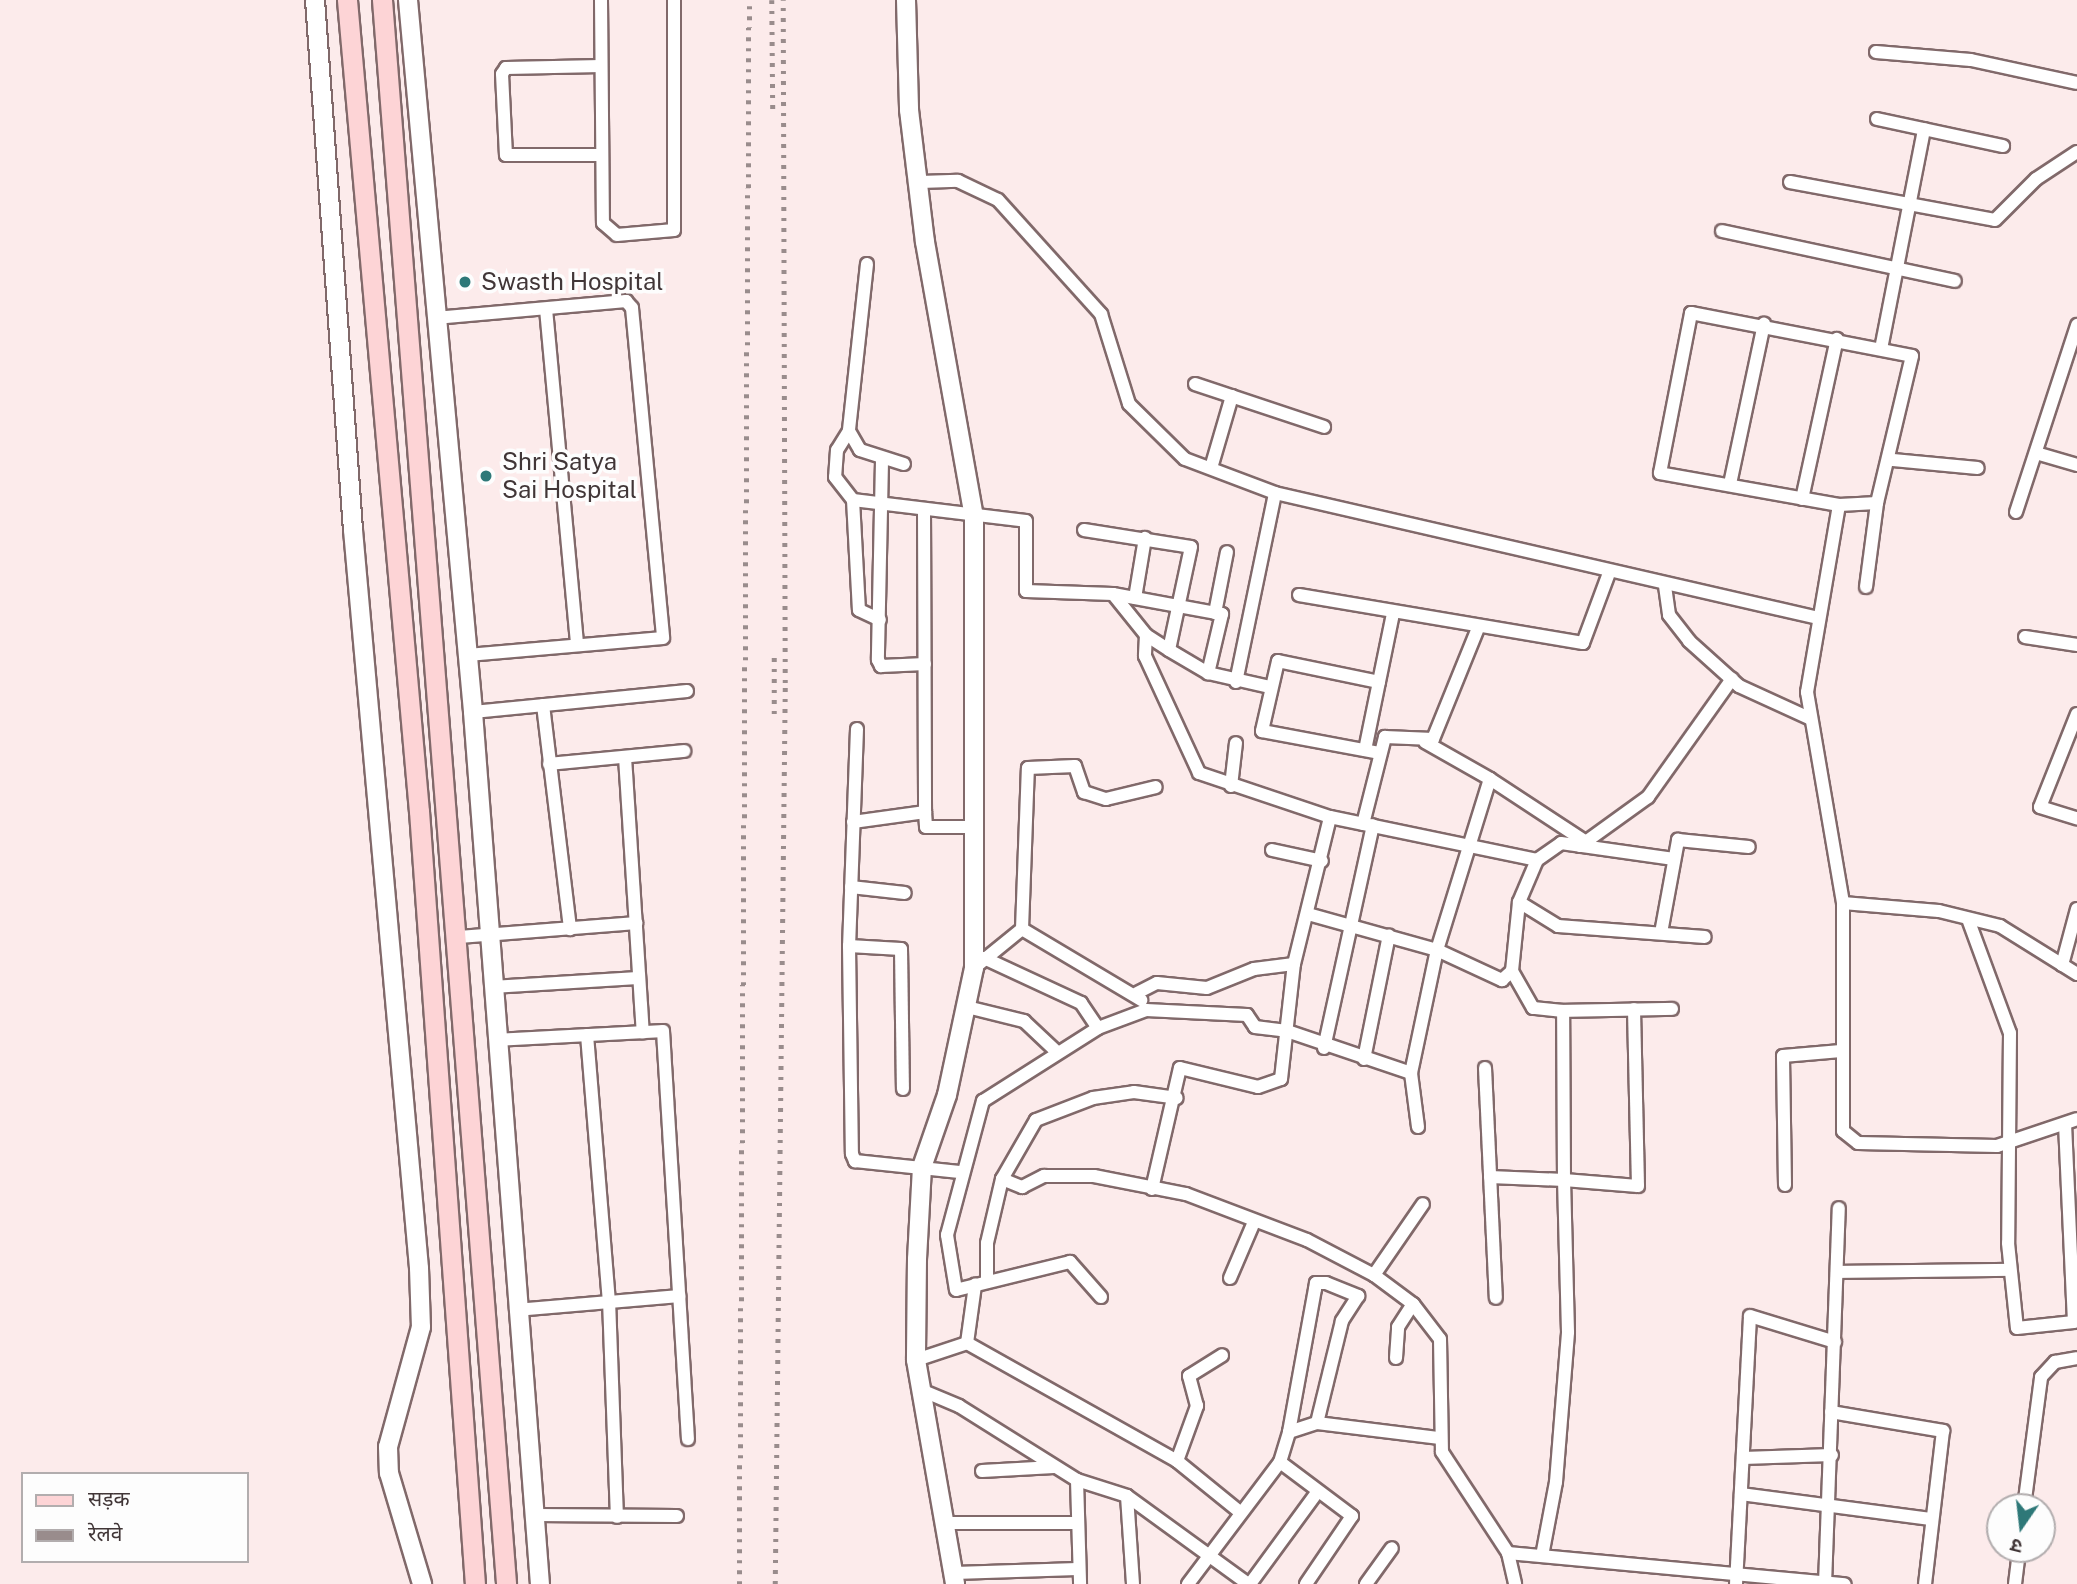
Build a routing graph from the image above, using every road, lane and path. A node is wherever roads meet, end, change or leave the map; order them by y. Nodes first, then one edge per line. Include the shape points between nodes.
1 (315, 0) edge
2 (347, 0) edge
3 (382, 0) edge
4 (408, 0) edge
5 (601, 0) edge
6 (674, 0) edge
7 (906, 0) edge
8 (1876, 52) dead end
9 (601, 66) junction
10 (2077, 83) edge
11 (1877, 119) dead end
12 (1924, 129) junction
13 (2003, 146) dead end
14 (2077, 152) edge
15 (602, 155) junction
16 (920, 182) junction
17 (1790, 182) dead end
18 (1911, 204) junction
19 (1722, 232) dead end
20 (867, 264) dead end
21 (1899, 269) junction
22 (1955, 281) dead end
23 (547, 309) junction
24 (435, 318) junction
25 (1764, 324) junction
26 (2077, 325) edge
27 (1837, 339) junction
28 (1881, 349) junction
29 (1195, 384) dead end
30 (1232, 396) junction
31 (1324, 428) dead end
32 (849, 431) junction
33 (2036, 453) junction
34 (1893, 460) junction
35 (882, 461) junction
36 (904, 464) dead end
37 (2077, 465) edge
38 (1210, 468) junction
39 (1978, 468) dead end
40 (1730, 484) junction
41 (1275, 493) junction
42 (1802, 499) junction
43 (853, 500) junction
44 (1877, 503) junction
45 (1839, 505) junction
46 (879, 508) junction
47 (924, 510) junction
48 (2016, 512) dead end
49 (974, 516) junction
50 (1084, 530) dead end
51 (1145, 538) junction
52 (1227, 552) dead end
53 (1609, 573) junction
54 (1665, 586) junction
55 (1866, 587) dead end
56 (1113, 594) junction
57 (1299, 595) dead end
58 (1135, 598) junction
59 (1180, 606) junction
60 (1215, 613) junction
61 (1393, 613) junction
62 (1818, 618) junction
63 (880, 620) junction
64 (1478, 628) junction
65 (1146, 635) junction
66 (2025, 637) dead end
67 (577, 645) junction
68 (2077, 645) edge
69 (1168, 650) junction
70 (468, 654) junction
71 (925, 664) junction
72 (1208, 673) junction
73 (1732, 679) junction
74 (1236, 682) junction
75 (1379, 682) junction
76 (1270, 687) junction
77 (687, 691) dead end
78 (543, 705) junction
79 (473, 712) junction
80 (2077, 713) edge
81 (1809, 718) junction
82 (857, 729) dead end
83 (1425, 742) junction
84 (1236, 743) dead end
85 (1365, 750) junction
86 (684, 751) dead end
87 (1379, 752) junction
88 (625, 757) junction
89 (549, 764) junction
90 (1490, 779) junction
91 (1231, 786) junction
92 (1156, 787) dead end
93 (925, 813) junction
94 (1330, 817) junction
95 (2077, 818) edge
96 (853, 822) junction
97 (1368, 825) junction
98 (975, 827) junction
99 (1583, 844) junction
100 (1467, 846) junction
101 (1749, 847) dead end
102 (1272, 850) dead end
103 (1674, 859) junction
104 (1537, 860) junction
105 (1322, 861) junction
106 (851, 887) junction
107 (905, 893) dead end
108 (1519, 902) junction
109 (1843, 903) junction
110 (2077, 909) edge
111 (1308, 914) junction
112 (1968, 919) junction
113 (636, 923) junction
114 (1349, 923) junction
115 (570, 929) junction
116 (1022, 929) junction
117 (1661, 933) junction
118 (1389, 935) junction
119 (459, 937) junction
120 (488, 937) junction
121 (1705, 937) dead end
122 (849, 946) junction
123 (1437, 950) junction
124 (979, 963) junction
125 (1294, 964) junction
126 (2062, 965) junction
127 (1512, 971) junction
128 (2077, 974) edge
129 (638, 978) junction
130 (492, 987) junction
131 (1137, 993) junction
132 (967, 1007) junction
133 (1634, 1009) junction
134 (1672, 1009) dead end
135 (1146, 1010) junction
136 (1563, 1012) junction
137 (1098, 1028) junction
138 (1287, 1031) junction
139 (643, 1032) junction
140 (587, 1035) junction
141 (496, 1040) junction
142 (1324, 1048) junction
143 (1841, 1051) junction
144 (1057, 1052) junction
145 (1363, 1059) junction
146 (1485, 1068) dead end
147 (1411, 1073) junction
148 (903, 1089) dead end
149 (1177, 1098) junction
150 (2071, 1122) edge
151 (1418, 1128) dead end
152 (2009, 1143) junction
153 (922, 1167) junction
154 (959, 1172) junction
155 (1490, 1177) junction
156 (1002, 1179) junction
157 (1564, 1180) junction
158 (1785, 1185) dead end
159 (1152, 1189) junction
160 (1423, 1204) dead end
161 (1839, 1208) dead end
162 (1254, 1222) junction
163 (2009, 1270) junction
164 (1838, 1272) junction
165 (1373, 1275) junction
166 (1230, 1278) dead end
167 (981, 1283) junction
168 (679, 1296) junction
169 (1358, 1296) junction
170 (1101, 1297) dead end
171 (1496, 1298) dead end
172 (609, 1300) junction
173 (1413, 1304) junction
174 (516, 1310) junction
175 (1835, 1342) junction
176 (967, 1343) junction
177 (1222, 1355) dead end
178 (1396, 1358) dead end
179 (2077, 1358) edge
180 (916, 1360) junction
181 (921, 1390) junction
182 (1831, 1412) junction
183 (1317, 1423) junction
184 (1289, 1432) junction
185 (1440, 1438) junction
186 (688, 1439) dead end
187 (1832, 1455) junction
188 (1743, 1458) junction
189 (1177, 1461) junction
190 (1280, 1462) junction
191 (1055, 1466) junction
192 (982, 1471) dead end
193 (1077, 1480) junction
194 (1318, 1491) junction
195 (2026, 1493) edge
196 (1741, 1494) junction
197 (1127, 1496) junction
198 (1830, 1504) junction
199 (1241, 1513) junction
200 (535, 1516) junction
201 (677, 1516) dead end
202 (617, 1517) junction
203 (1930, 1519) junction
204 (943, 1523) junction
205 (1075, 1523) junction
206 (1392, 1548) dead end
207 (1508, 1553) junction
208 (1209, 1556) junction
209 (1542, 1556) junction
210 (2017, 1563) edge
211 (1079, 1569) junction
212 (1736, 1578) edge
213 (954, 1579) edge
214 (1825, 1583) edge
215 (422, 1584) edge
216 (475, 1584) edge
217 (506, 1584) edge
218 (540, 1584) edge
219 (1080, 1584) edge
220 (1133, 1584) edge
221 (1188, 1584) edge
222 (1249, 1584) edge
223 (1306, 1584) edge
224 (1366, 1584) edge
225 (1515, 1584) edge
226 (1846, 1584) edge
227 (1926, 1584) edge
228 (2015, 1584) edge

1 - 215 street via 351,503 419,1268 421,1327 387,1447 388,1473
2 - 216 main road via 419,811
3 - 119 main road
4 - 24 street
5 - 9 street
6 - 15 street via 674,230 617,235 605,230
7 - 16 street via 909,110
8 - 10 street via 1971,60
9 - 15 street
9 - 15 street via 506,68 502,74 506,155
11 - 12 street
12 - 13 street
12 - 18 street
14 - 18 street via 2036,179 1995,220
16 - 38 street via 958,181 998,200 1101,314 1129,404 1185,459
16 - 49 street via 925,243
17 - 18 street
18 - 21 street
19 - 21 street
20 - 32 street
21 - 22 street
21 - 28 street
23 - 24 street
23 - 67 street
23 - 67 street via 626,301 632,308 663,638
24 - 70 street
25 - 27 street
25 - 40 street
25 - 40 street via 1691,313 1660,473
26 - 33 street
27 - 28 street
27 - 42 street
28 - 34 street via 1912,356
29 - 30 street
30 - 31 street
30 - 38 street
32 - 35 street via 860,450
32 - 43 street via 836,450 835,477
33 - 37 street
33 - 48 street
34 - 39 street
34 - 44 street
35 - 36 street
35 - 46 street
38 - 41 street
40 - 42 street
41 - 53 street
41 - 74 street
42 - 45 street
43 - 46 street
43 - 63 street via 859,610
44 - 45 street
44 - 55 street
45 - 62 street
46 - 47 street
46 - 63 street
47 - 49 street
47 - 71 street
49 - 56 street via 1027,521 1026,591
49 - 98 street
50 - 51 street
51 - 58 street
51 - 59 street via 1191,547
52 - 60 street
53 - 54 street
53 - 64 street via 1583,643
54 - 62 street
54 - 73 street via 1669,615
56 - 58 street
56 - 65 street
57 - 61 street
58 - 59 street
59 - 60 street
59 - 69 street
60 - 72 street via 1222,614
61 - 64 street
61 - 75 street
62 - 81 street
63 - 71 street via 879,664
64 - 83 street via 1433,739
65 - 69 street
65 - 91 street via 1145,656 1184,753 1199,773
66 - 68 street
67 - 70 street
69 - 72 street
70 - 79 street
71 - 93 street
72 - 74 street
73 - 81 street
73 - 99 street via 1648,797
74 - 76 street
75 - 76 street via 1278,661
75 - 85 street
76 - 85 street via 1262,731
77 - 78 street
78 - 79 street
78 - 89 street
79 - 120 street
80 - 95 street via 2040,807
81 - 109 street
82 - 96 street
83 - 87 street via 1385,737
83 - 90 street
84 - 91 street
85 - 87 street
86 - 88 street
87 - 97 street
88 - 89 street
88 - 113 street
89 - 115 street
90 - 99 street
90 - 100 street
91 - 94 street
92 - 116 street via 1106,799 1084,792 1075,766 1028,768
93 - 96 street
93 - 98 street via 926,827
94 - 97 street
94 - 105 street
96 - 106 street
97 - 100 street
97 - 114 street
98 - 124 street
99 - 103 street
99 - 104 street via 1561,844
100 - 104 street
100 - 123 street
101 - 103 street via 1681,837
102 - 105 street
103 - 117 street
104 - 108 street
105 - 111 street
106 - 107 street
106 - 122 street
108 - 117 street via 1558,926
108 - 127 street
109 - 112 street
109 - 143 street
110 - 126 street
111 - 114 street
111 - 125 street
112 - 126 street via 2021,935
112 - 152 street via 2010,1033
113 - 115 street
113 - 129 street
114 - 118 street
114 - 142 street
115 - 120 street
116 - 124 street
116 - 131 street
117 - 121 street
118 - 123 street
118 - 145 street
119 - 120 street
119 - 217 main road
120 - 130 street
122 - 148 street via 901,949
122 - 153 street via 852,1154 856,1161
123 - 127 street via 1494,981
123 - 147 street
124 - 132 street
124 - 137 street via 1081,1003
125 - 131 street via 1254,969 1207,988 1157,983
125 - 138 street
126 - 128 street
127 - 136 street via 1533,1008
129 - 130 street
129 - 139 street
130 - 141 street
131 - 135 street
132 - 144 street via 1024,1021
132 - 153 street
133 - 134 street
133 - 136 street
133 - 157 street via 1637,1186
135 - 137 street
135 - 138 street via 1247,1016 1255,1027
136 - 157 street
137 - 144 street
138 - 142 street
138 - 149 street via 1281,1080 1258,1087 1180,1068
139 - 140 street
139 - 168 street via 663,1031
140 - 141 street
140 - 172 street
141 - 174 street
142 - 145 street
143 - 152 street via 1841,1126 1852,1141 1954,1147
143 - 158 street via 1783,1056
144 - 154 street via 983,1101
145 - 147 street
146 - 155 street
147 - 151 street
149 - 156 street via 1134,1093 1093,1098 1036,1120
149 - 159 street
150 - 152 street
150 - 163 street via 2071,1325 2013,1326
152 - 163 street
153 - 154 street
153 - 180 street
154 - 167 street via 947,1235 953,1284 956,1290
155 - 157 street
155 - 171 street
156 - 159 street via 1022,1187 1044,1176 1094,1177
156 - 167 street
157 - 209 street via 1568,1332 1556,1482
159 - 162 street via 1186,1194
160 - 165 street
161 - 164 street
162 - 165 street via 1307,1240
162 - 166 street
163 - 164 street
164 - 175 street
165 - 169 street
165 - 173 street
167 - 170 street via 1070,1262
167 - 176 street
168 - 172 street
168 - 186 street
169 - 183 street via 1342,1321
169 - 184 street via 1316,1283
172 - 174 street
172 - 202 street
173 - 178 street via 1398,1327
173 - 185 street via 1440,1339
174 - 200 street
175 - 182 street
175 - 188 street via 1750,1317
176 - 180 street
176 - 189 street
177 - 189 street via 1189,1376 1197,1406
179 - 195 street via 2055,1362 2042,1377
180 - 181 street
181 - 191 street via 959,1406
181 - 204 street
182 - 187 street
182 - 203 street via 1943,1431
183 - 184 street
183 - 185 street
184 - 190 street
185 - 207 street via 1441,1452 1479,1518
187 - 188 street
187 - 198 street
188 - 196 street
189 - 199 street
190 - 194 street
190 - 199 street
191 - 192 street
191 - 193 street
193 - 197 street
193 - 205 street
194 - 222 street
194 - 223 street via 1352,1516
196 - 198 street
196 - 212 street
197 - 208 street
197 - 220 street
198 - 203 street
198 - 214 street
199 - 208 street
200 - 202 street
200 - 218 street
201 - 202 street
203 - 227 street
204 - 205 street
204 - 213 street
205 - 211 street
206 - 224 street
207 - 209 street
207 - 225 street
208 - 221 street
208 - 222 street
209 - 212 street
210 - 228 street
211 - 213 street
211 - 219 street
212 - 214 street
214 - 226 street

